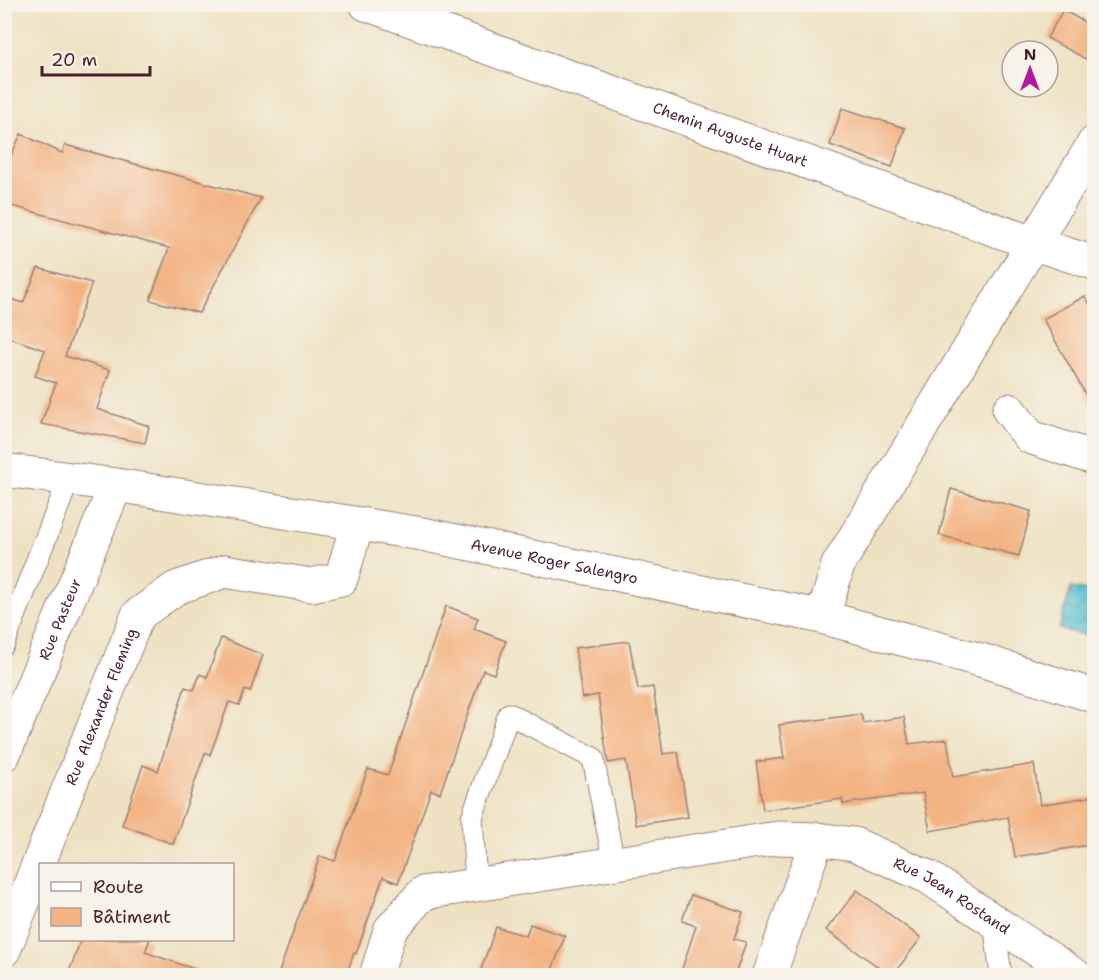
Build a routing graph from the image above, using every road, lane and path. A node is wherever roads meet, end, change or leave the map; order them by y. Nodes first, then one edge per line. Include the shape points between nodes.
1 (366, 4) edge
2 (429, 15) edge
3 (1095, 143) edge
4 (1035, 244) junction
5 (1095, 263) edge
6 (1009, 410) dead end
7 (1095, 458) edge
8 (4, 470) edge
9 (69, 479) junction
10 (116, 485) junction
11 (357, 525) junction
12 (818, 616) junction
13 (4, 644) edge
14 (1095, 696) edge
15 (4, 754) edge
16 (817, 839) junction
17 (614, 863) junction
18 (476, 884) junction
19 (994, 921) junction
20 (4, 950) edge
21 (376, 975) edge
22 (769, 975) edge
23 (1001, 975) edge
24 (1076, 975) edge

1 - 2 street, Chemin Auguste Huart
2 - 4 street, Chemin Auguste Huart
3 - 4 street
4 - 5 street, Chemin Auguste Huart
4 - 12 street via 838,566 828,600
6 - 7 street via 1030,437
8 - 9 street, Avenue Roger Salengro
9 - 10 street, Avenue Roger Salengro
9 - 13 lane
10 - 11 street, Avenue Roger Salengro
10 - 15 street, Rue Pasteur
11 - 12 street, Avenue Roger Salengro via 422,534
11 - 20 street, Rue Alexander Fleming via 341,579 311,585 225,571 176,588 138,615
12 - 14 street, Avenue Roger Salengro
16 - 17 street, Rue Jean Rostand via 778,838
16 - 19 street, Rue Jean Rostand via 854,844 928,877
16 - 22 street
17 - 18 street, Rue Jean Rostand
17 - 18 lane via 593,758 509,714 472,817
18 - 21 street, Rue Jean Rostand via 423,893 390,930
19 - 23 lane
19 - 24 street, Rue Jean Rostand

